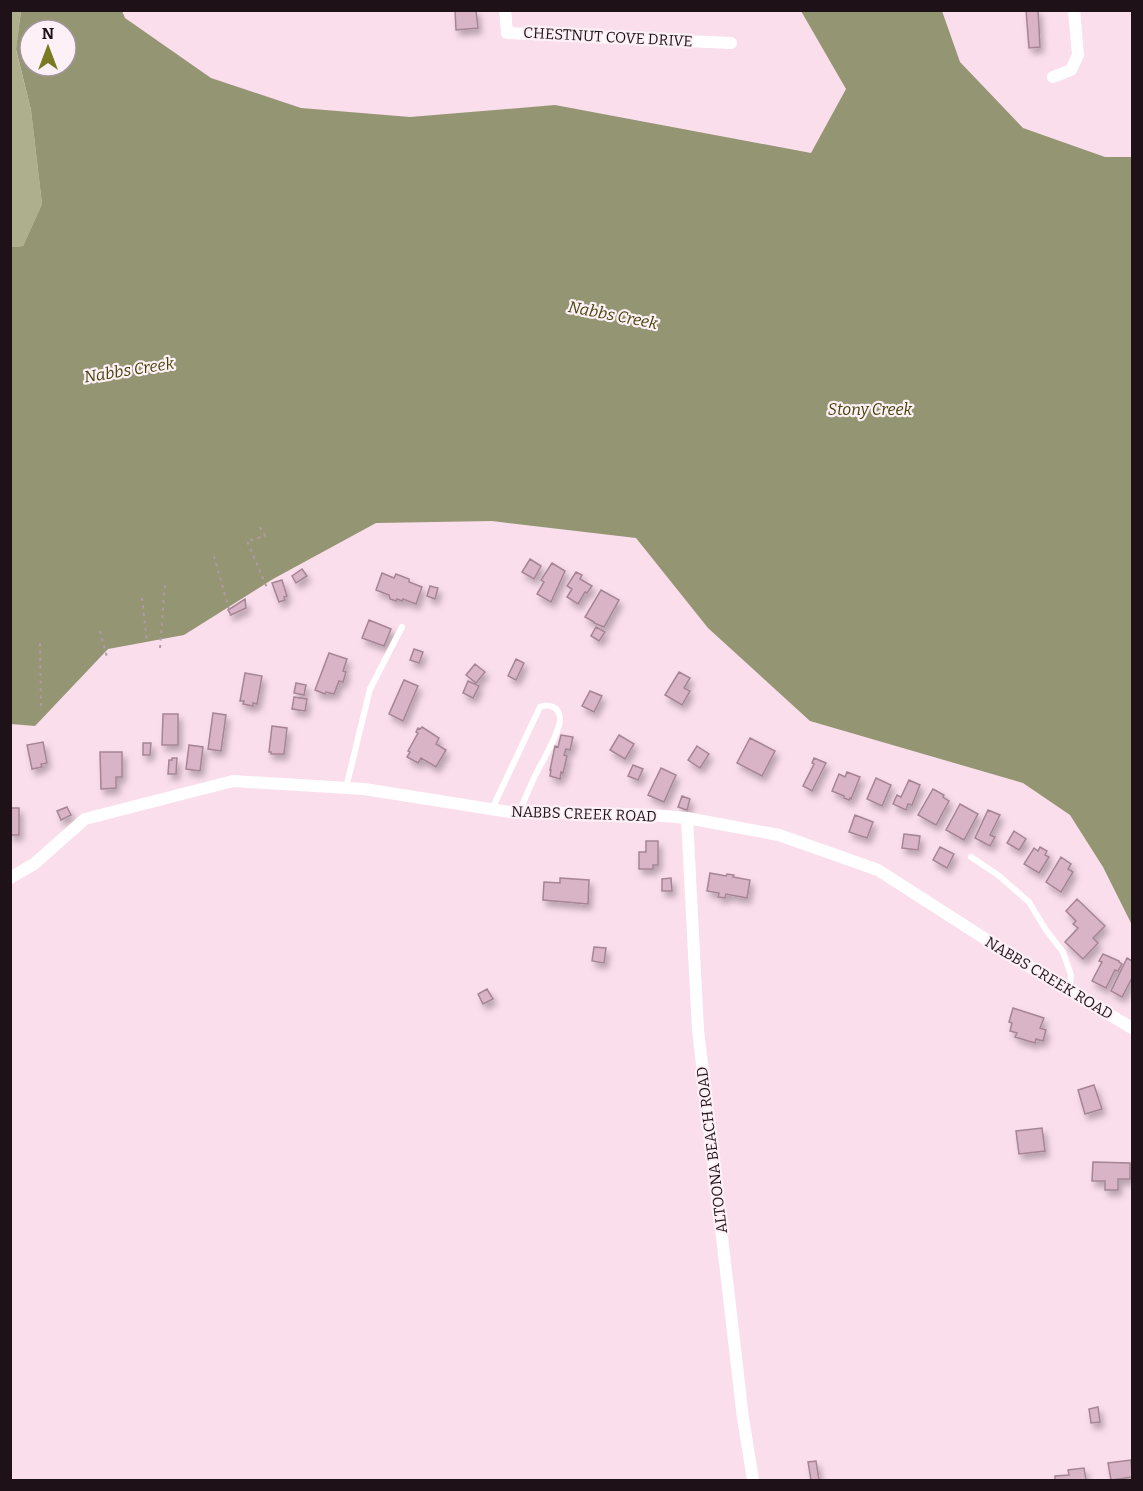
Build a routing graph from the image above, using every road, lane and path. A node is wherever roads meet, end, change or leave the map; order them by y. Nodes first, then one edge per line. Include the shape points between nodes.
1 (505, 10) edge
2 (1074, 10) edge
3 (731, 43) dead end
4 (1053, 77) dead end
5 (260, 527) dead end
6 (214, 556) dead end
7 (165, 583) dead end
8 (268, 590) dead end
9 (142, 598) dead end
10 (231, 616) dead end
11 (402, 627) dead end
12 (100, 631) dead end
13 (147, 642) dead end
14 (40, 644) dead end
15 (160, 648) dead end
16 (107, 657) dead end
17 (10, 703) edge
18 (41, 707) dead end
19 (11, 719) edge
20 (346, 788) junction
21 (491, 809) junction
22 (519, 812) junction
23 (687, 818) junction
24 (971, 857) dead end
25 (10, 878) edge
26 (1069, 990) junction
27 (1132, 1028) edge
28 (753, 1480) edge

1 - 3 street, CHESTNUT COVE DRIVE via 507,33
2 - 4 street via 1078,56 1071,70
5 - 8 path via 265,536 247,541
6 - 10 path
7 - 15 path
9 - 13 path
11 - 20 lane via 370,689
12 - 16 path
14 - 18 path
17 - 19 path
20 - 21 street, NABBS CREEK ROAD
20 - 25 street, NABBS CREEK ROAD via 233,781 85,819 34,864
21 - 22 street, NABBS CREEK ROAD
21 - 22 lane via 540,707 553,706 560,719 558,729
22 - 23 street, NABBS CREEK ROAD
23 - 26 street, NABBS CREEK ROAD via 779,835 878,870
23 - 28 street, ALTOONA BEACH ROAD via 698,1030
24 - 26 lane via 1029,902 1064,952 1071,975
26 - 27 street, NABBS CREEK ROAD

